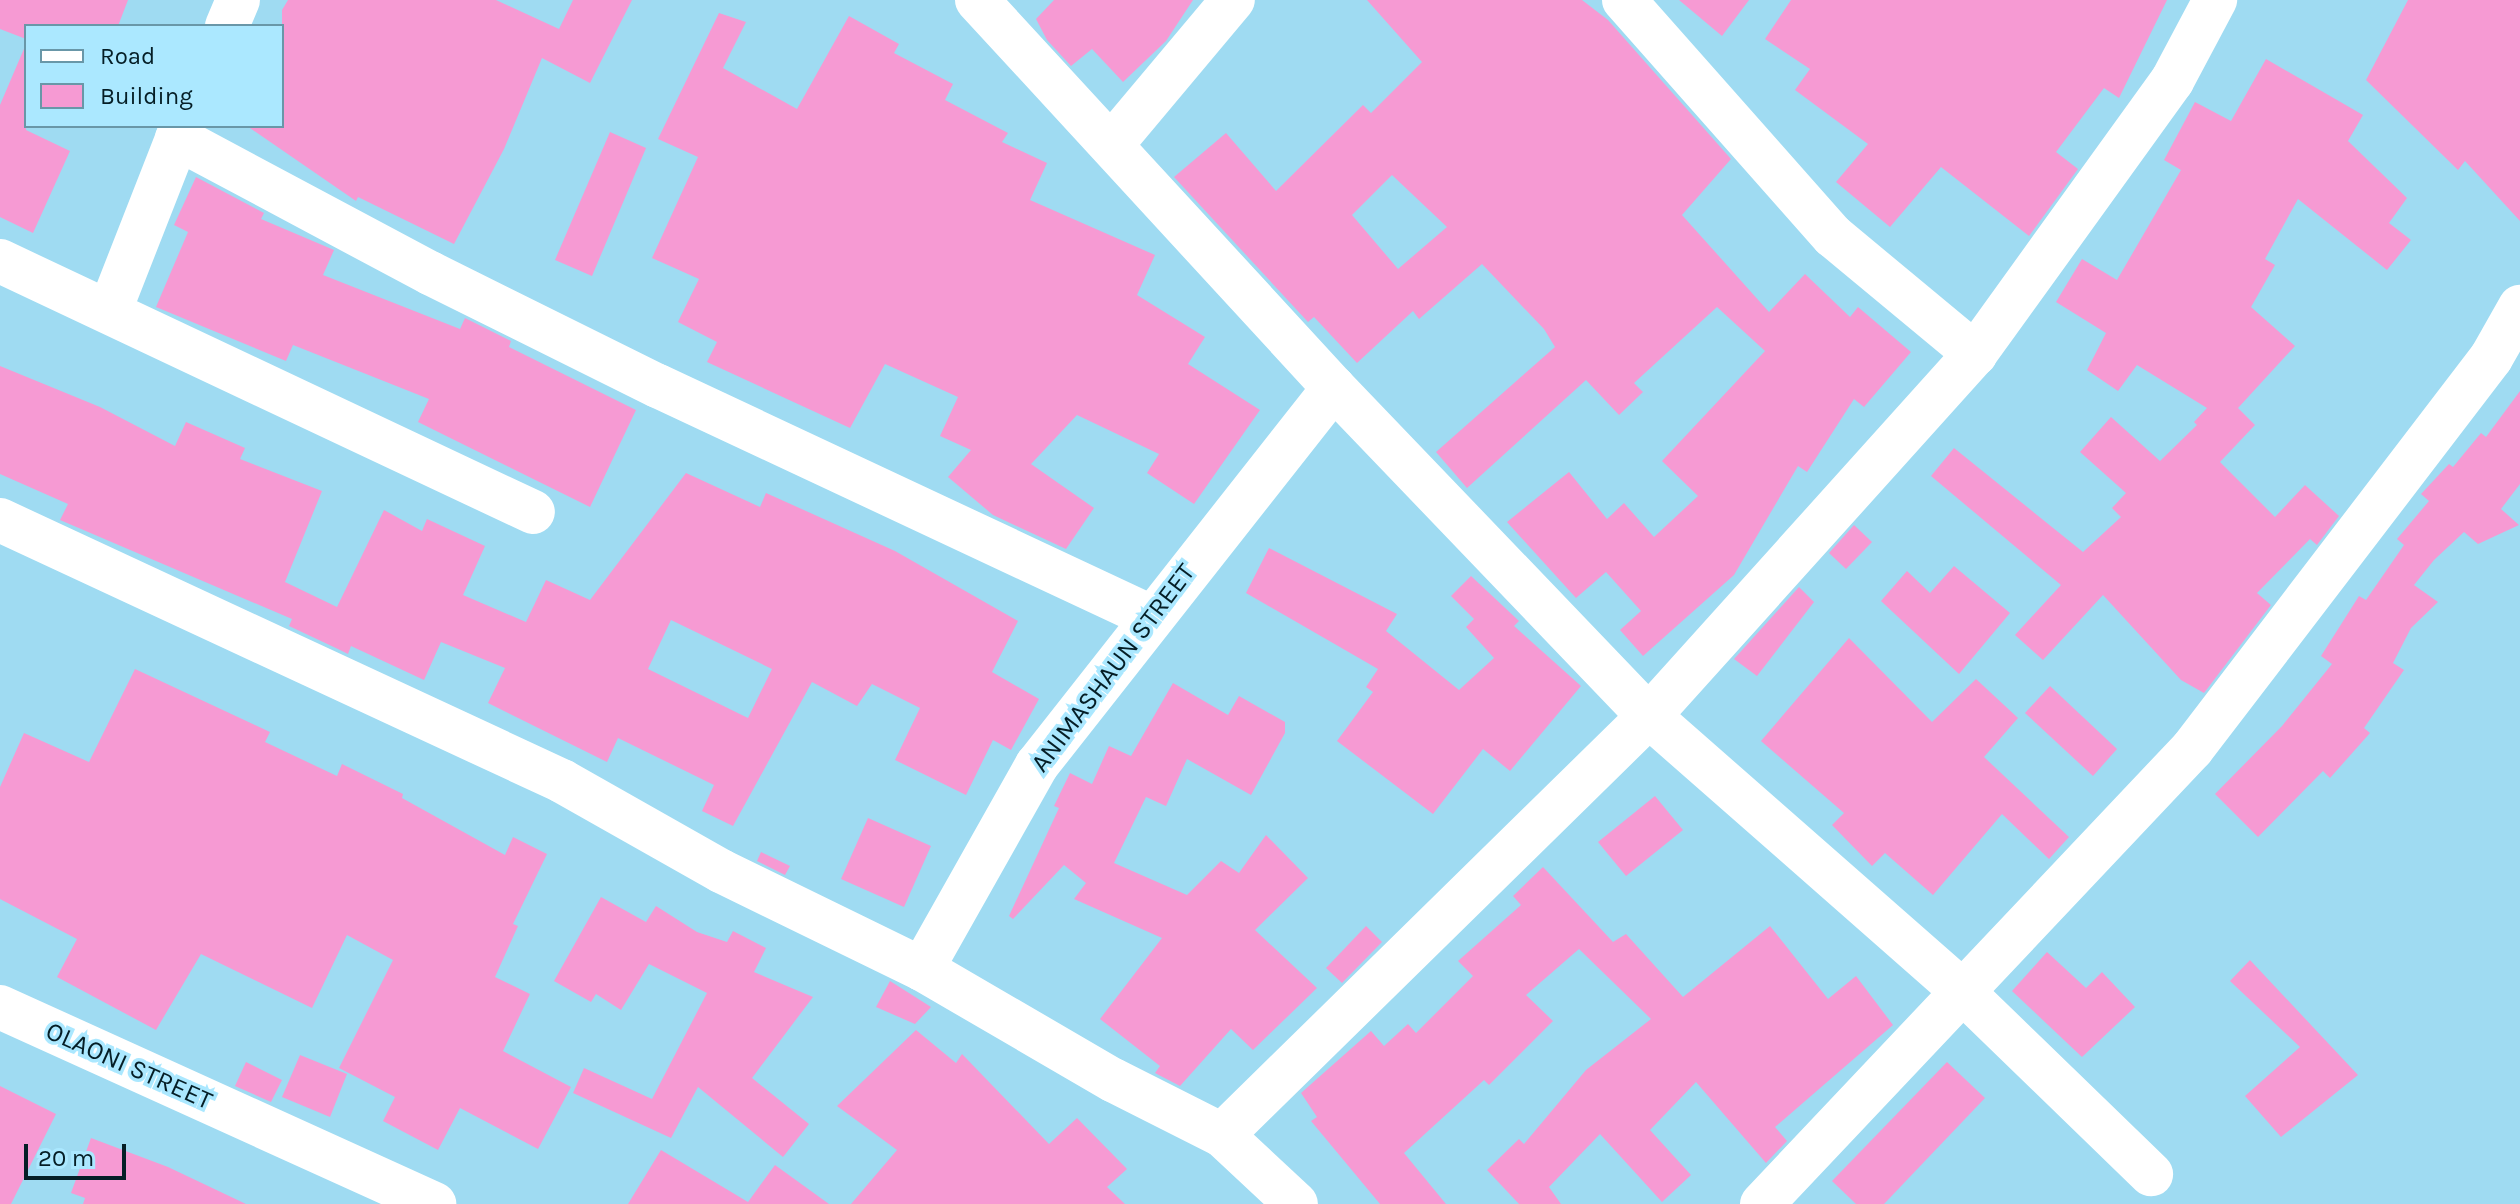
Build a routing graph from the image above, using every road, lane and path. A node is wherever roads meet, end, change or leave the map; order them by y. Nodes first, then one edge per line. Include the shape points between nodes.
1 (238, 0) edge
2 (977, 0) edge
3 (1233, 0) edge
4 (1624, 0) edge
5 (2215, 0) edge
6 (228, 24) edge
7 (179, 132) edge
8 (1112, 144) junction
9 (0, 261) edge
10 (2520, 307) edge
11 (110, 310) junction
12 (1975, 354) junction
13 (1334, 388) junction
14 (533, 512) dead end
15 (0, 520) edge
16 (1149, 616) junction
17 (1649, 716) junction
18 (922, 969) junction
19 (1963, 992) junction
20 (0, 1007) edge
21 (1222, 1135) junction
22 (2151, 1174) dead end
23 (434, 1204) edge
24 (1296, 1204) edge
25 (1762, 1204) edge

1 - 6 street
2 - 8 street
3 - 8 street
4 - 12 street via 1833,236
5 - 12 street via 2172,81
7 - 11 street
7 - 16 street via 430,273
8 - 13 street
9 - 11 street
10 - 19 street via 2491,358 2192,749
11 - 14 street
12 - 17 street
13 - 16 street, ANIMASHAUN STREET
13 - 17 street
15 - 18 street via 562,781 721,871
16 - 18 street, ANIMASHAUN STREET via 1037,765
17 - 19 street
17 - 21 street
18 - 21 street via 1113,1080
19 - 22 street
19 - 25 street
20 - 23 street, OLAONI STREET
21 - 24 street

